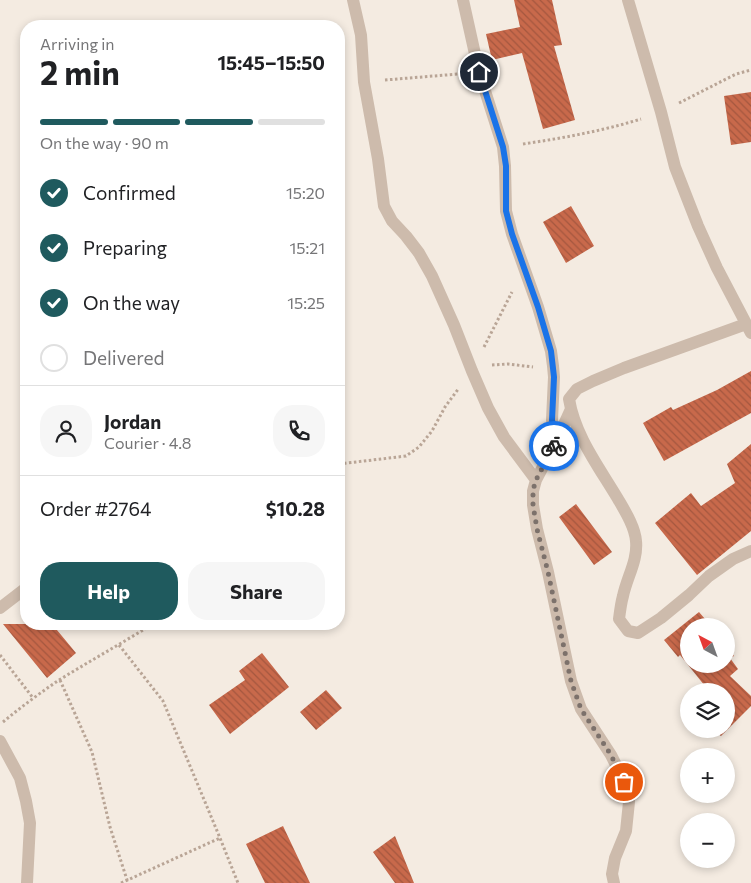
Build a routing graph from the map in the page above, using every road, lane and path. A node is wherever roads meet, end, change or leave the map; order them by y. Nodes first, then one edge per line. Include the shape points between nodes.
1 (353, 0) edge
2 (462, 0) edge
3 (628, 0) edge
4 (751, 70) edge
5 (479, 72) junction
6 (364, 82) junction
7 (661, 112) junction
8 (503, 147) junction
9 (524, 269) junction
10 (749, 328) edge
11 (473, 368) junction
12 (554, 377) junction
13 (571, 409) junction
14 (556, 442) junction
15 (345, 463) edge
16 (536, 480) junction
17 (751, 551) edge
18 (20, 593) edge
19 (0, 608) edge
20 (143, 630) edge
21 (119, 645) junction
22 (0, 656) edge
23 (60, 680) junction
24 (33, 698) junction
25 (0, 724) edge
26 (0, 741) edge
27 (220, 838) junction
28 (127, 882) edge
29 (27, 883) edge
30 (121, 883) edge
31 (238, 883) edge
32 (614, 883) edge

1 - 6 street via 361,35
2 - 5 street
3 - 7 street
4 - 7 path via 736,74
5 - 6 path
5 - 8 street
6 - 11 street via 384,206 432,276
7 - 8 path via 580,134
7 - 10 street via 675,167 698,226
8 - 9 street via 506,211
9 - 11 path
9 - 12 street via 551,351
10 - 13 street via 593,381 577,389 569,399
11 - 12 path via 508,364 531,367
11 - 15 path via 432,431 406,456
11 - 16 street via 488,408 504,437
12 - 14 street via 552,420
13 - 14 street
13 - 17 street via 581,436 628,516 636,539 636,558 622,597 619,619 628,631 638,633 661,618 709,576
14 - 16 street
16 - 32 street via 533,505 537,529 571,681 581,709 611,755 624,782 629,802 626,831 612,874
18 - 19 street
20 - 21 path
21 - 23 path
21 - 27 path via 163,701
22 - 24 path
23 - 24 path
23 - 28 path via 92,752
24 - 25 path
26 - 29 street via 20,778 26,801 30,823
27 - 28 path
27 - 31 path
28 - 30 path

